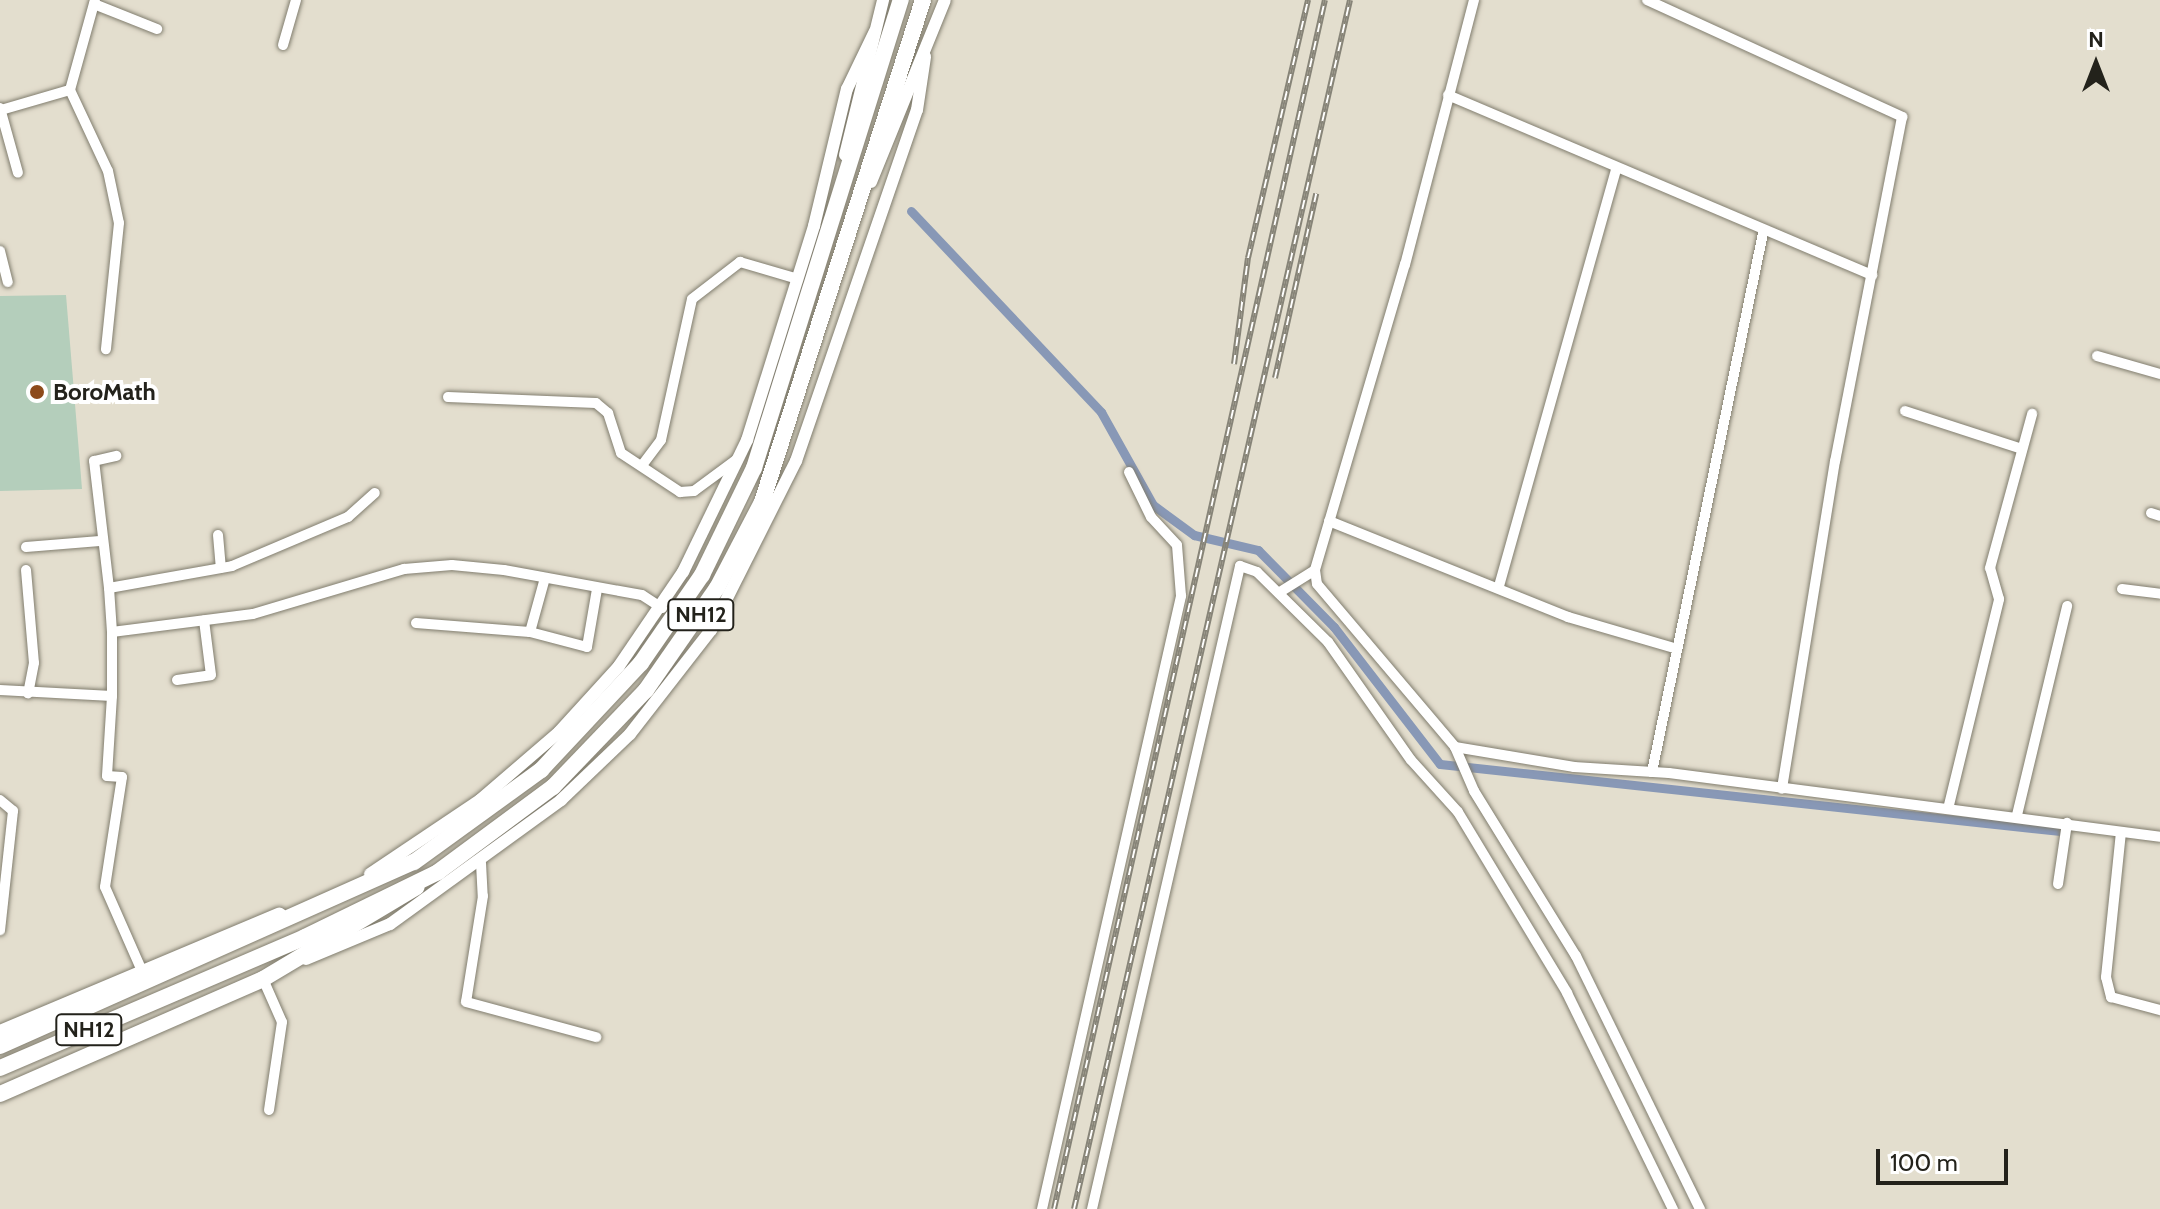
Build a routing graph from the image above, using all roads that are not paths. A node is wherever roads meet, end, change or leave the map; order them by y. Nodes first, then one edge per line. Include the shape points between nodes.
1 (296, 0) edge
2 (883, 0) edge
3 (901, 0) edge
4 (923, 0) edge
5 (945, 0) edge
6 (1474, 0) edge
7 (1647, 0) edge
8 (94, 2) edge
9 (157, 29) dead end
10 (875, 31) junction
11 (283, 45) dead end
12 (925, 57) junction
13 (70, 90) junction
14 (1448, 95) junction
15 (0, 109) edge
16 (1616, 169) junction
17 (18, 173) dead end
18 (859, 211) junction
19 (1763, 233) junction
20 (828, 241) junction
21 (0, 251) edge
22 (1872, 275) junction
23 (798, 279) junction
24 (8, 282) dead end
25 (106, 349) dead end
26 (2097, 356) dead end
27 (2160, 374) edge
28 (448, 397) dead end
29 (1905, 411) dead end
30 (2032, 414) dead end
31 (2022, 449) junction
32 (116, 456) dead end
33 (741, 456) junction
34 (643, 464) junction
35 (1129, 472) dead end
36 (375, 493) dead end
37 (1329, 521) junction
38 (218, 535) dead end
39 (100, 541) junction
40 (26, 547) dead end
41 (221, 568) junction
42 (26, 570) dead end
43 (1315, 570) junction
44 (545, 578) junction
45 (1499, 586) junction
46 (109, 588) junction
47 (597, 589) junction
48 (2122, 589) dead end
49 (1280, 592) junction
50 (2160, 594) edge
51 (2067, 606) dead end
52 (662, 608) junction
53 (204, 620) junction
54 (416, 623) dead end
55 (112, 632) junction
56 (530, 632) junction
57 (1674, 648) junction
58 (177, 680) dead end
59 (0, 690) edge
60 (28, 693) junction
61 (112, 696) junction
62 (1455, 747) junction
63 (1652, 772) junction
64 (1782, 789) junction
65 (0, 800) edge
66 (1948, 809) junction
67 (2017, 815) junction
68 (2067, 823) junction
69 (2121, 832) junction
70 (2160, 837) edge
71 (481, 863) junction
72 (438, 872) junction
73 (377, 882) junction
74 (2058, 884) dead end
75 (299, 909) junction
76 (0, 930) edge
77 (288, 966) junction
78 (142, 971) junction
79 (263, 979) junction
80 (2160, 1010) edge
81 (0, 1033) edge
82 (596, 1037) dead end
83 (0, 1046) edge
84 (0, 1068) edge
85 (0, 1094) edge
86 (269, 1110) dead end
87 (1042, 1209) edge
88 (1092, 1209) edge
89 (1673, 1209) edge
90 (1700, 1209) edge

1 - 11 street
2 - 10 street
3 - 20 main road, NH12
4 - 18 main road, NH12
5 - 12 street
6 - 14 street
7 - 22 street via 1902,117
8 - 9 street
8 - 13 street
10 - 20 street
10 - 23 street via 847,89
12 - 18 street
12 - 71 street via 917,110 811,419 747,567 711,630 630,734 561,800
13 - 15 street
13 - 25 street via 108,171 119,223
14 - 16 street
14 - 37 street
15 - 17 street
16 - 19 street
16 - 45 street
18 - 72 main road, NH12 via 762,502 701,615 659,674 581,760 520,815
19 - 22 street
19 - 57 street
20 - 73 main road, NH12 via 742,495 692,591 641,663 541,770 441,846
21 - 24 street
22 - 64 street
23 - 33 street
23 - 34 street via 740,262 692,299 661,440
26 - 27 street
28 - 34 street via 596,403 608,413 621,453
29 - 31 street
30 - 31 street
31 - 66 street via 1990,568 1999,599
32 - 39 street via 94,461
33 - 34 street via 694,491 680,492
33 - 52 street
35 - 87 street via 1151,517 1177,545 1181,596
36 - 41 street via 348,517
37 - 43 street
37 - 45 street
38 - 41 street
39 - 40 street
39 - 46 street
41 - 46 street
42 - 60 street via 34,663
43 - 49 street
43 - 62 street via 1317,584
44 - 47 street
44 - 53 street via 452,565 404,569 253,614
44 - 56 street
45 - 57 street via 1568,617
46 - 55 street
47 - 52 street via 642,595
47 - 56 street via 587,647
48 - 50 street
49 - 88 street via 1240,566
49 - 89 street via 1328,642 1506,885 1632,1117
51 - 67 street
52 - 75 street via 594,694 510,776 382,867
53 - 55 street
53 - 58 street via 211,675
54 - 56 street
55 - 61 street
57 - 63 street via 1678,656
59 - 60 street
60 - 61 street
61 - 78 street via 107,776 122,777 105,887
62 - 63 street via 1574,767
62 - 90 street via 1465,773 1576,956
63 - 64 street
64 - 66 street
65 - 76 street via 13,811
66 - 67 street
67 - 68 street
68 - 69 street
68 - 74 street
69 - 70 street
69 - 80 street via 2106,977 2111,997
71 - 77 street via 390,924
71 - 82 street via 483,896 466,1002
72 - 77 main road via 368,922
72 - 84 main road, NH12
73 - 75 main road
73 - 83 main road, NH12
75 - 78 main road
77 - 79 main road
78 - 81 main road
79 - 85 main road
79 - 86 street via 282,1022

